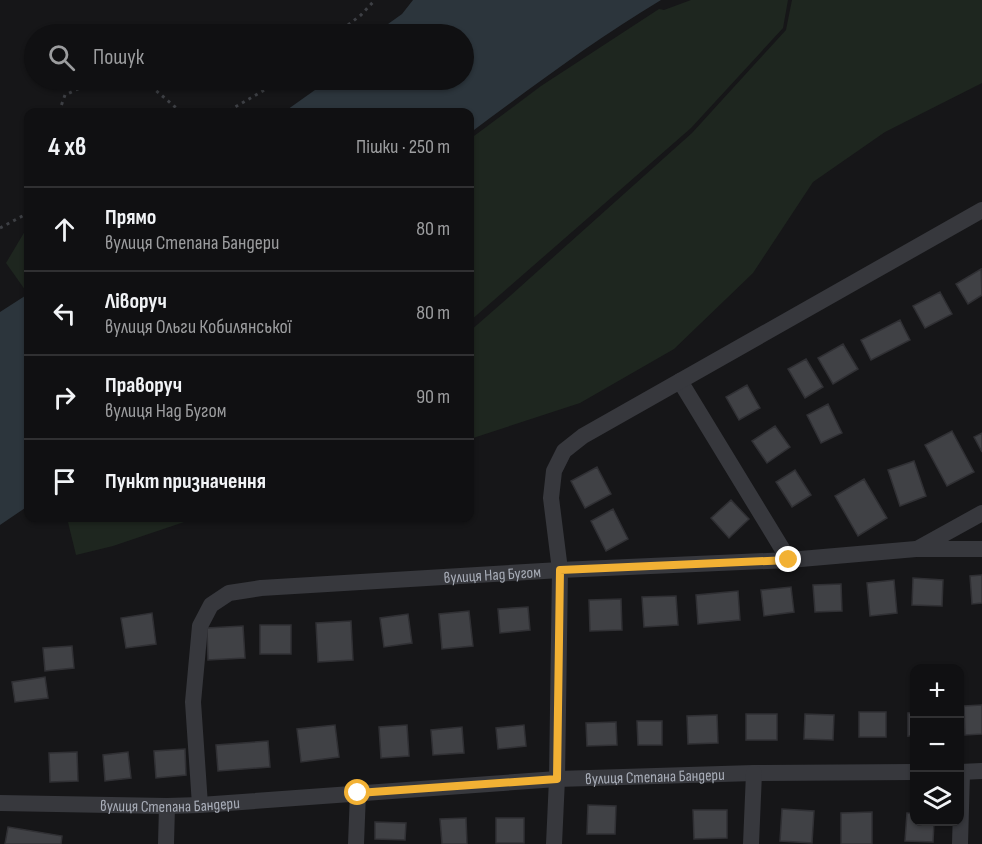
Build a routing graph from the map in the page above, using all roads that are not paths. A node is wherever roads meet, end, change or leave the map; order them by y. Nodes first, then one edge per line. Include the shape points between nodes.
1 (982, 210) edge
2 (680, 381) junction
3 (982, 513) edge
4 (916, 549) junction
5 (982, 549) edge
6 (789, 560) junction
7 (560, 570) junction
8 (982, 771) edge
9 (910, 772) edge
10 (964, 772) edge
11 (754, 773) junction
12 (557, 779) junction
13 (358, 793) junction
14 (0, 803) edge
15 (200, 805) junction
16 (167, 806) junction
17 (960, 826) edge
18 (166, 844) edge
19 (356, 844) edge
20 (554, 844) edge
21 (751, 844) edge
22 (960, 844) edge

1 - 2 street
2 - 6 street
2 - 7 street via 583,436 564,451 554,471 551,498
3 - 4 street
4 - 5 street, вулиця Над Бугом
4 - 6 street, вулиця Над Бугом
6 - 7 street, вулиця Над Бугом
7 - 12 street
7 - 15 street, вулиця Над Бугом via 229,593 211,605 200,626 193,702
8 - 10 street
9 - 11 street, вулиця Степана Бандери
11 - 12 street, вулиця Степана Бандери
11 - 21 street
12 - 13 street, вулиця Степана Бандери
12 - 20 street
13 - 15 street, вулиця Степана Бандери
13 - 19 street
14 - 16 street, вулиця Степана Бандери
15 - 16 street, вулиця Степана Бандери
16 - 18 street
17 - 22 street

